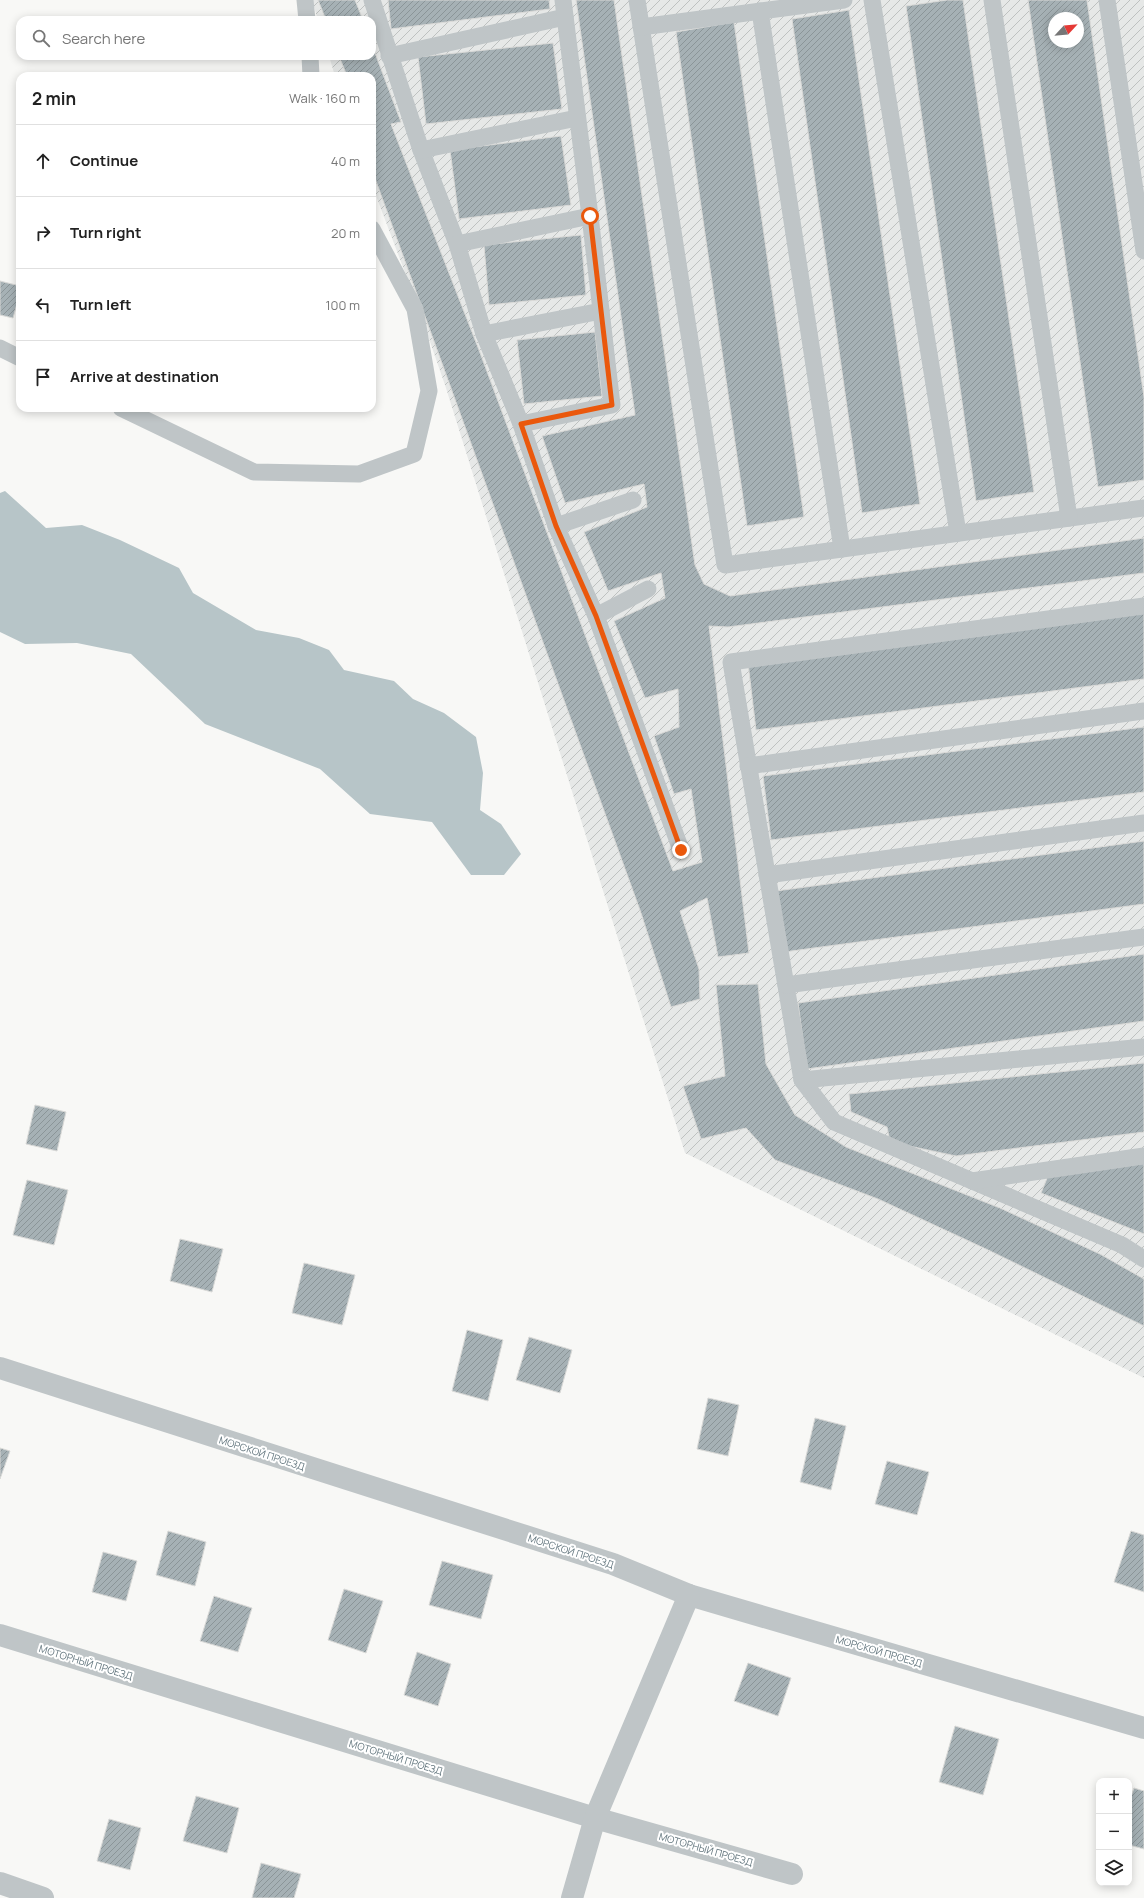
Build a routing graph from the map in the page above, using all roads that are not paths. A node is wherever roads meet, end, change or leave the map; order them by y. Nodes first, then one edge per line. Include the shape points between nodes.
1 (305, 0) edge
2 (372, 0) edge
3 (563, 0) edge
4 (637, 0) edge
5 (844, 0) edge
6 (872, 0) edge
7 (992, 0) edge
8 (1107, 0) edge
9 (760, 11) junction
10 (307, 16) edge
11 (565, 17) junction
12 (641, 26) junction
13 (390, 56) junction
14 (310, 60) edge
15 (311, 72) edge
16 (577, 118) junction
17 (421, 150) junction
18 (590, 216) junction
19 (376, 237) edge
20 (457, 244) junction
21 (1144, 251) edge
22 (601, 311) junction
23 (484, 334) junction
24 (0, 348) edge
25 (16, 356) edge
26 (129, 412) edge
27 (521, 424) junction
28 (633, 500) dead end
29 (1144, 508) edge
30 (1069, 518) junction
31 (556, 526) junction
32 (958, 533) junction
33 (842, 549) junction
34 (648, 589) dead end
35 (1144, 606) edge
36 (596, 616) junction
37 (1144, 711) edge
38 (748, 766) junction
39 (1144, 823) edge
40 (681, 850) dead end
41 (767, 875) junction
42 (1144, 936) edge
43 (786, 985) junction
44 (1144, 1047) edge
45 (802, 1080) junction
46 (1144, 1156) edge
47 (972, 1181) junction
48 (1144, 1259) edge
49 (0, 1368) edge
50 (689, 1595) junction
51 (0, 1635) edge
52 (1144, 1728) edge
53 (596, 1818) junction
54 (792, 1874) dead end
55 (0, 1883) edge
56 (43, 1898) edge
57 (572, 1898) edge

1 - 10 lane
2 - 13 lane
3 - 11 lane
4 - 12 lane
5 - 9 lane
6 - 32 lane
7 - 30 lane
8 - 21 lane
9 - 12 lane
9 - 33 lane
11 - 13 lane
11 - 16 lane
12 - 33 lane via 725,565
13 - 17 lane
14 - 15 lane
16 - 17 lane
16 - 18 lane
17 - 20 lane
18 - 20 lane
18 - 22 lane
19 - 26 lane via 415,309 429,391 414,454 358,474 254,472
20 - 23 lane
22 - 23 lane
22 - 27 lane via 612,405
23 - 27 lane
24 - 25 lane
27 - 31 lane
28 - 31 lane
29 - 30 lane
30 - 32 lane
31 - 36 lane
32 - 33 lane
34 - 36 lane
35 - 38 lane via 730,662
36 - 40 lane
37 - 38 lane
38 - 41 lane
39 - 41 lane
41 - 43 lane
42 - 43 lane
43 - 45 lane
44 - 45 lane
45 - 47 lane via 834,1122
46 - 47 lane
47 - 48 lane via 1122,1245
49 - 50 street, МОРСКОЙ ПРОЕЗД via 612,1564
50 - 52 street, МОРСКОЙ ПРОЕЗД
50 - 53 street
51 - 53 street, МОТОРНЫЙ ПРОЕЗД
53 - 54 street, МОТОРНЫЙ ПРОЕЗД
53 - 57 street
55 - 56 street

